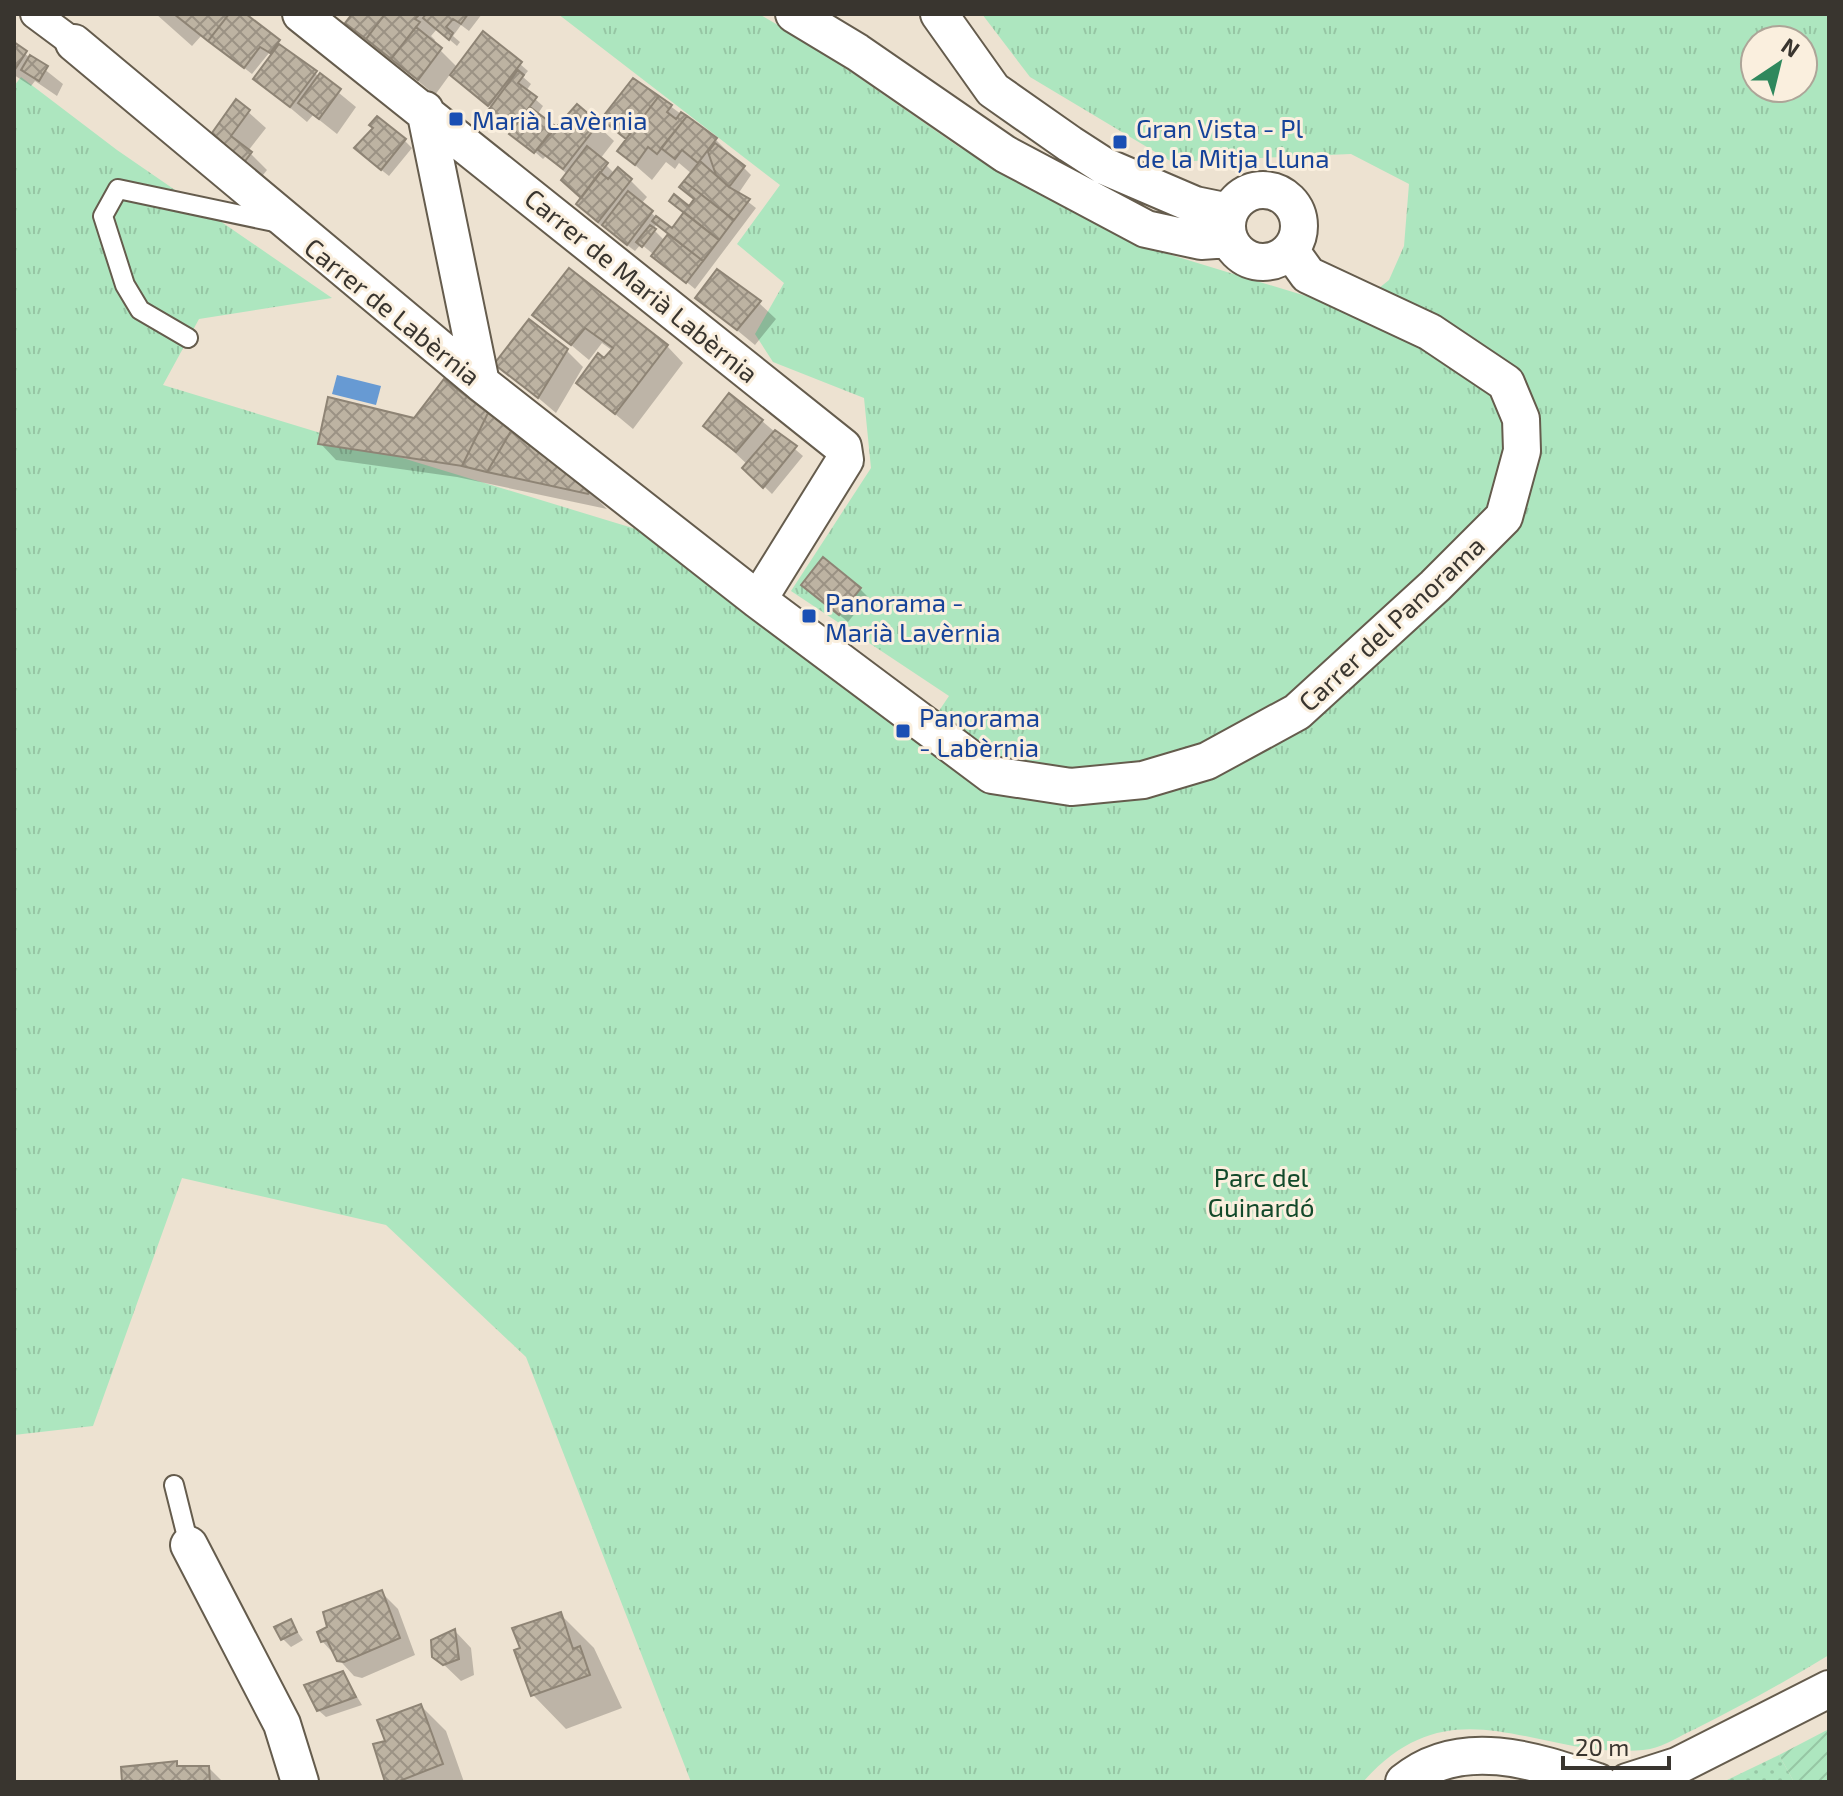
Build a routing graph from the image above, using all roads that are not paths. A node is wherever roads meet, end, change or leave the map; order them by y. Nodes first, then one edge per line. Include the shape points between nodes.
1 (35, 14) edge
2 (301, 14) edge
3 (794, 14) edge
4 (939, 14) edge
5 (74, 43) joint
6 (425, 110) junction
7 (290, 226) junction
8 (1229, 226) junction
9 (1290, 250) junction
10 (188, 338) dead end
11 (481, 383) junction
12 (758, 600) junction
13 (174, 1485) dead end
14 (189, 1545) joint
15 (1829, 1689) edge
16 (1579, 1779) edge
17 (300, 1782) edge
18 (1404, 1782) edge
19 (1627, 1782) edge

1 - 5 street, Carrer de Labèrnia
2 - 6 street, Carrer de Marià Labèrnia
3 - 8 street via 1005,154 1146,229 1201,241
4 - 8 street via 993,90 1104,166 1195,205
5 - 7 street, Carrer de Labèrnia
6 - 11 street
6 - 12 street, Carrer de Marià Labèrnia via 843,447 845,460
7 - 10 lane via 118,189 103,216 125,285 140,310
7 - 11 street, Carrer de Labèrnia
8 - 9 street via 1240,254 1256,262 1275,261
8 - 9 street via 1238,200 1250,192 1281,194 1299,218 1299,234
9 - 12 street, Carrer del Panorama via 1308,275 1430,332 1506,383 1521,419 1522,451 1504,517 1297,712 1207,761 1143,780 1071,787 992,775
11 - 12 street, Carrer de Labèrnia
13 - 14 lane
14 - 17 street via 282,1724
15 - 19 street via 1677,1766
16 - 18 street via 1494,1755 1456,1757 1427,1766

